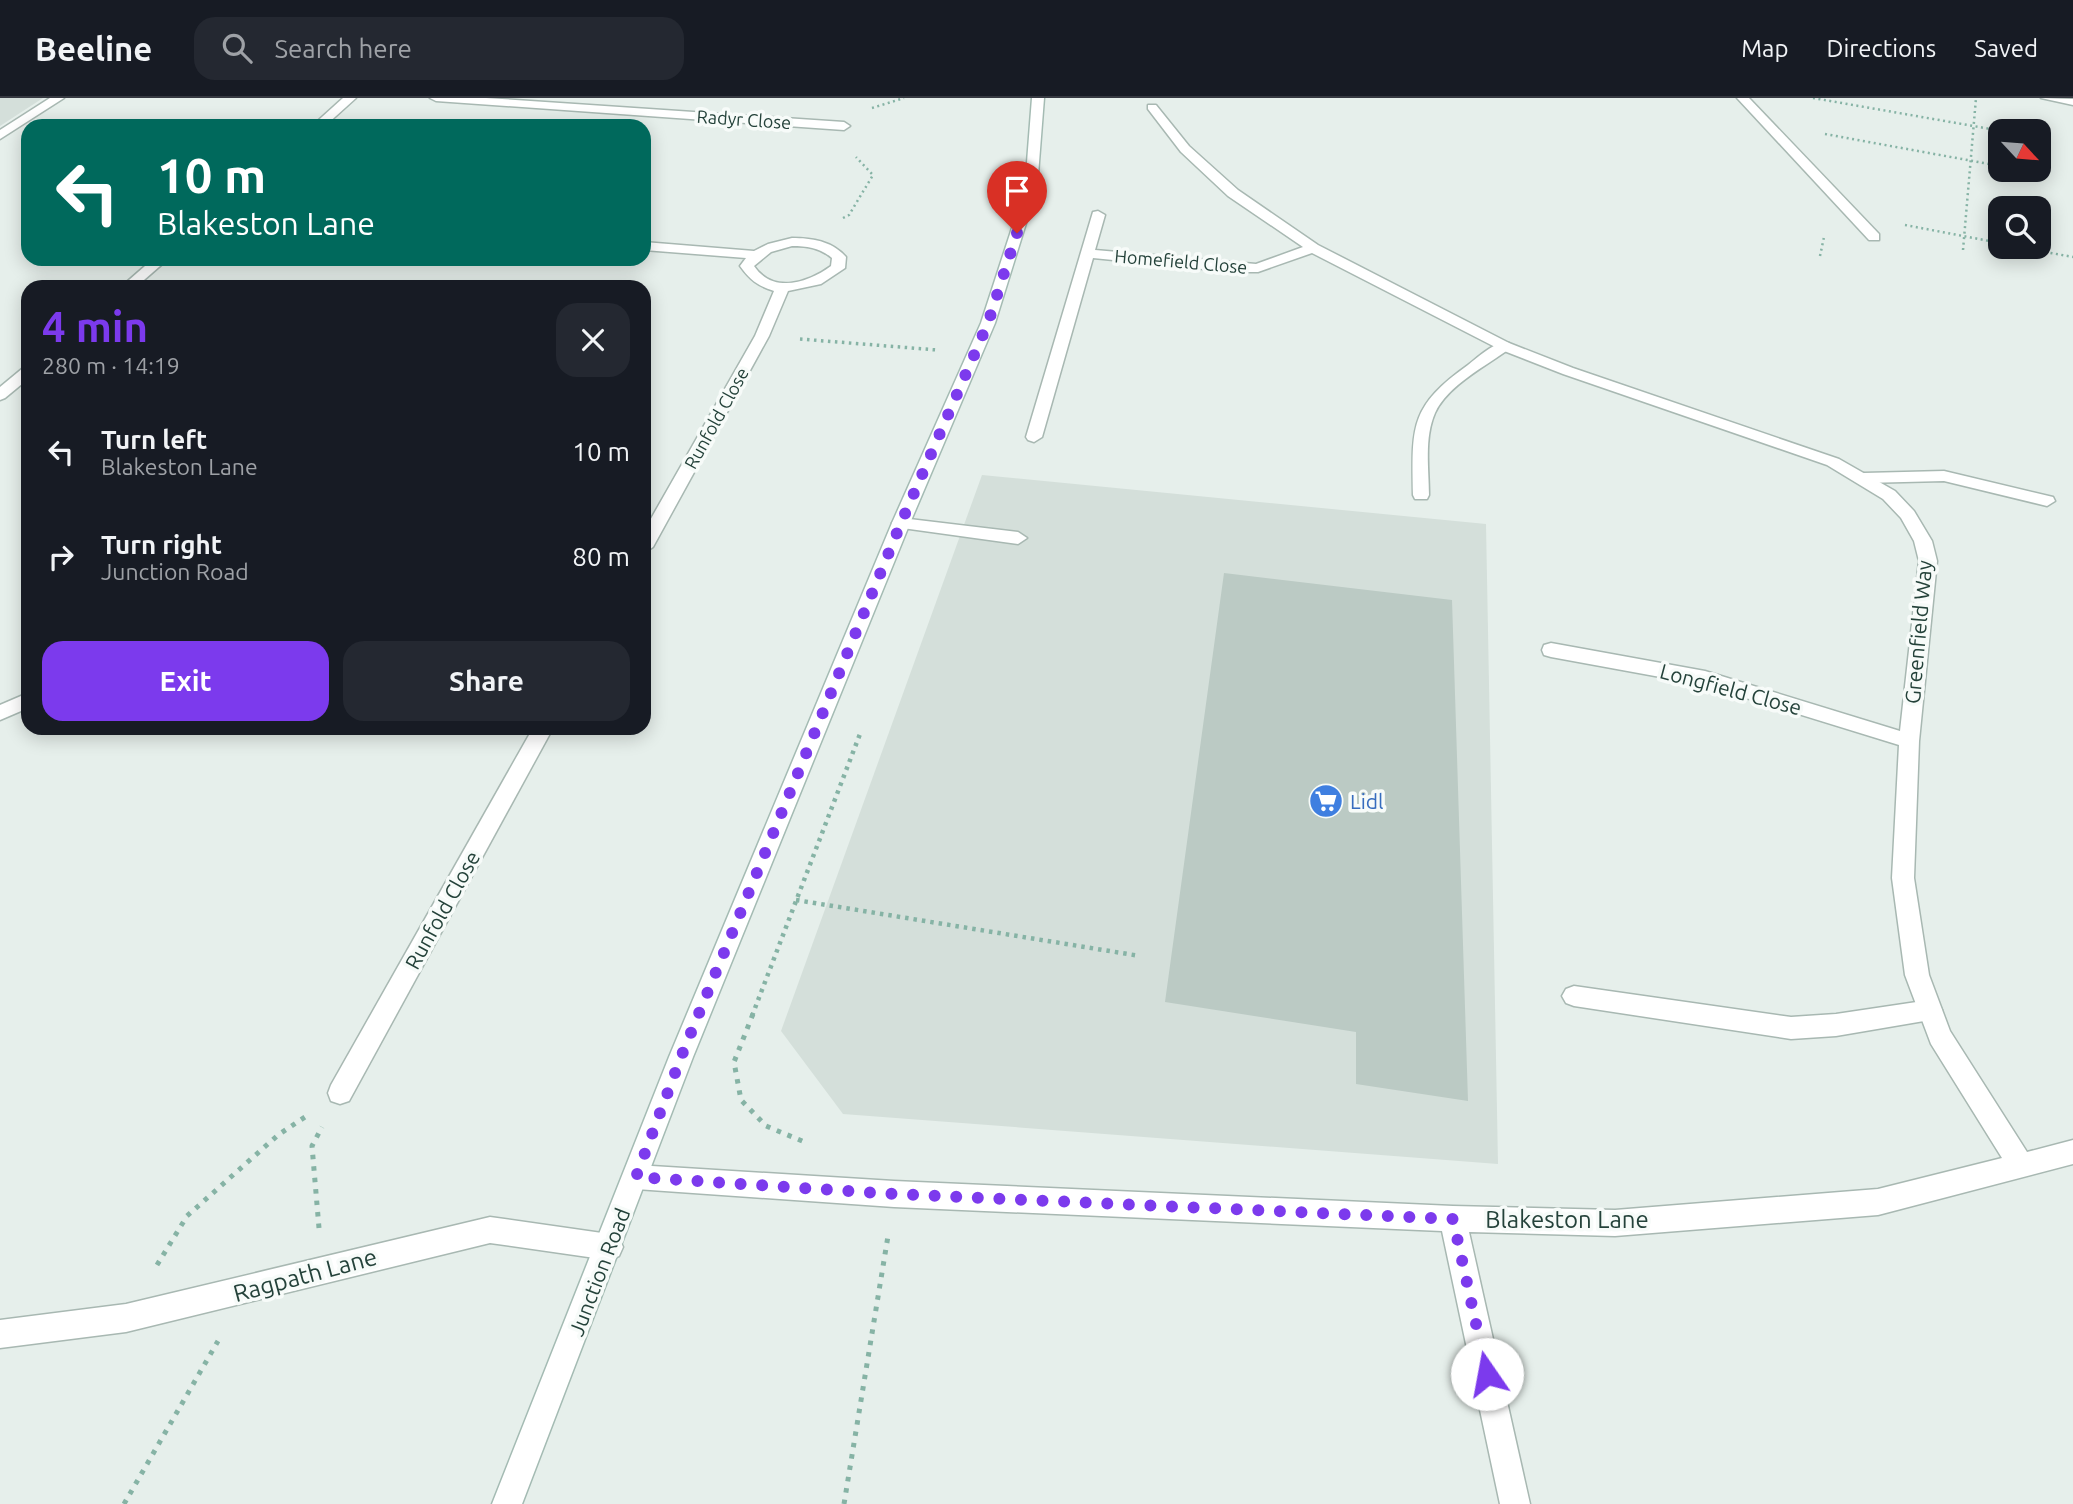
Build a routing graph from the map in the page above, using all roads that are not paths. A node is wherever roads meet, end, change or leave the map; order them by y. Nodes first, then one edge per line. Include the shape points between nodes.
1 (58, 98) edge
2 (349, 98) edge
3 (436, 98) edge
4 (1038, 98) edge
5 (1743, 98) edge
6 (2047, 98) edge
7 (2073, 103) edge
8 (1152, 107) dead end
9 (852, 115) road end
10 (25, 119) edge
11 (326, 119) edge
12 (21, 122) edge
13 (14, 126) junction
14 (21, 126) edge
15 (844, 126) junction
16 (0, 135) edge
17 (838, 138) road end
18 (1098, 215) dead end
19 (1874, 237) dead end
20 (651, 247) edge
21 (1313, 248) junction
22 (1088, 253) junction
23 (754, 255) junction
24 (153, 266) edge
25 (136, 280) edge
26 (783, 287) junction
27 (1504, 346) junction
28 (21, 378) edge
29 (0, 395) edge
30 (1034, 437) dead end
31 (1864, 478) junction
32 (1421, 495) dead end
33 (2047, 501) dead end
34 (901, 523) junction
35 (651, 534) edge
36 (1018, 538) dead end
37 (1551, 650) dead end
38 (21, 703) edge
39 (0, 713) edge
40 (539, 735) edge
41 (1909, 741) junction
42 (1574, 996) dead end
43 (1930, 1010) junction
44 (340, 1093) road end
45 (2073, 1152) edge
46 (2021, 1165) junction
47 (636, 1177) junction
48 (1453, 1219) junction
49 (609, 1247) junction
50 (0, 1334) edge
51 (508, 1504) edge
52 (1515, 1504) edge

1 - 10 street
2 - 11 street
3 - 15 street, Radyr Close
4 - 34 street, Junction Road via 1031,188 988,323
5 - 19 street
6 - 7 street
8 - 21 street, Greenfield Way via 1185,149 1233,193
9 - 15 street
12 - 13 street
13 - 14 street
13 - 16 street
15 - 17 street
18 - 22 street, Homefield Close
20 - 23 street
21 - 22 street, Homefield Close via 1258,268
21 - 27 street, Greenfield Way
22 - 30 street, Homefield Close
23 - 26 street via 747,266 752,276 764,284
23 - 26 street via 773,245 811,242 839,257 838,268 826,278
24 - 25 street
26 - 35 street, Runfold Close via 762,336
27 - 31 street, Greenfield Way via 1833,461
27 - 32 street via 1433,401 1422,433
28 - 29 street
31 - 33 street via 1944,476
31 - 41 street, Greenfield Way via 1908,515 1928,561
34 - 36 street
34 - 47 street, Junction Road
37 - 41 street, Longfield Close via 1705,678
38 - 39 street
40 - 44 street, Runfold Close
41 - 43 street, Greenfield Way via 1903,878 1917,975
42 - 43 street via 1791,1028
43 - 46 street, Greenfield Way via 1940,1036
45 - 46 street, Blakeston Lane
46 - 48 street, Blakeston Lane via 1878,1202 1615,1223
47 - 48 street, Blakeston Lane via 894,1194
47 - 49 street, Junction Road
48 - 52 street
49 - 50 street, Ragpath Lane via 490,1230 126,1318
49 - 51 street, Junction Road

